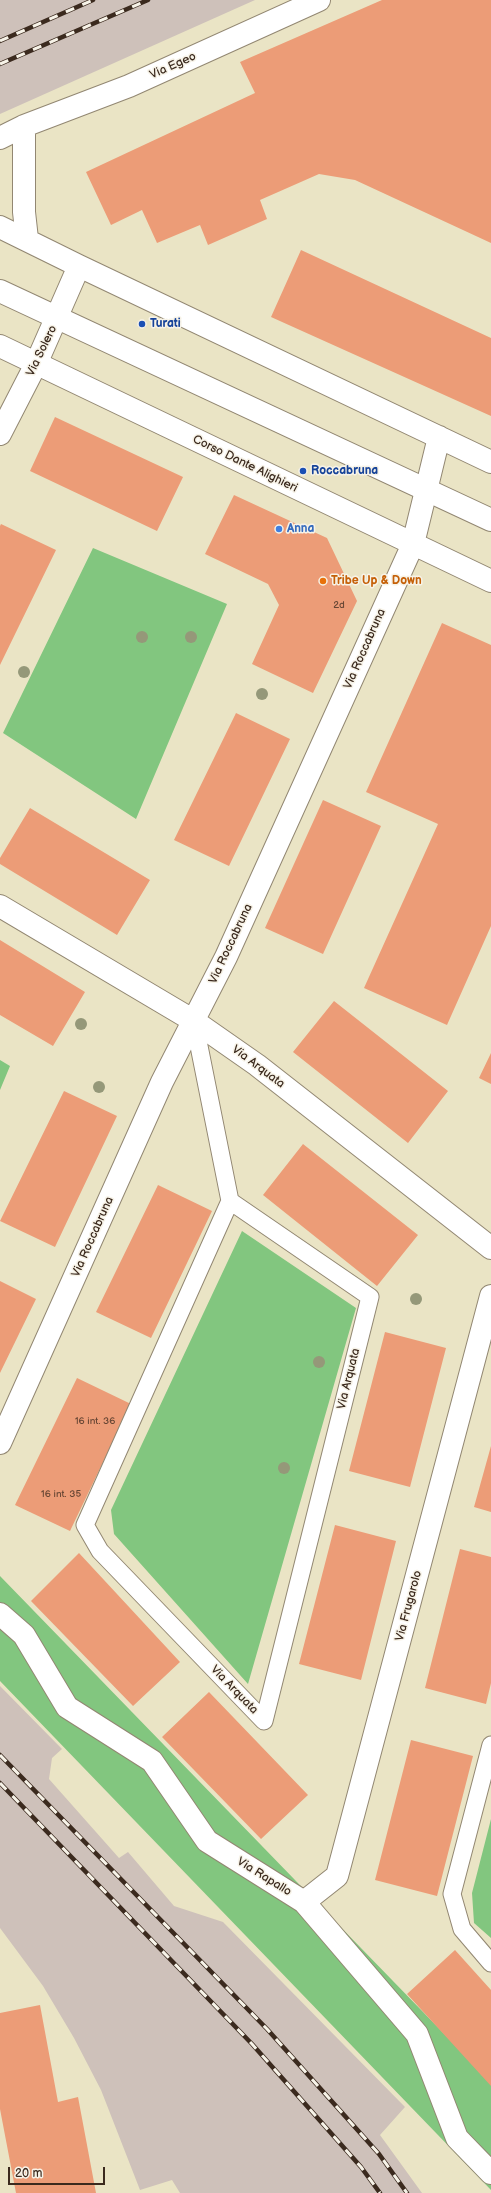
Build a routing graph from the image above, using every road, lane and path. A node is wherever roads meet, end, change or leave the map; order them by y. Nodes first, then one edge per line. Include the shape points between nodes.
1 (319, 0) edge
2 (24, 126) junction
3 (0, 138) edge
4 (0, 227) edge
5 (27, 239) junction
6 (79, 266) junction
7 (0, 292) edge
8 (57, 319) junction
9 (0, 346) edge
10 (36, 364) junction
11 (0, 434) edge
12 (439, 437) junction
13 (491, 462) edge
14 (427, 490) junction
15 (491, 520) edge
16 (413, 544) junction
17 (491, 581) edge
18 (0, 906) edge
19 (194, 1021) junction
20 (230, 1201) junction
21 (491, 1248) edge
22 (491, 1296) edge
23 (0, 1443) edge
24 (0, 1614) edge
25 (491, 1745) edge
26 (304, 1902) junction
27 (491, 1963) edge
28 (491, 2173) edge

1 - 2 street, Via Egeo via 129,86
2 - 3 street, Via Egeo
2 - 5 street via 24,212
4 - 5 street
5 - 6 street
6 - 8 street, Via Solero
6 - 12 street
7 - 8 street
8 - 10 street, Via Solero
8 - 14 street
9 - 10 street, Corso Dante Alighieri
10 - 11 street, Via Solero
10 - 16 street, Corso Dante Alighieri
12 - 13 street
12 - 14 street, Via Roccabruna
14 - 15 street
14 - 16 street, Via Roccabruna
16 - 17 street, Corso Dante Alighieri
16 - 19 street, Via Roccabruna via 226,957
18 - 19 street, Via Arquata
19 - 20 lane
19 - 21 street, Via Arquata via 257,1065
19 - 23 street, Via Roccabruna via 162,1082
20 - 20 lane, Via Arquata via 85,1525 100,1551 264,1721 370,1297
22 - 26 street, Via Frugarolo via 337,1876
24 - 26 street, Via Rapallo via 24,1635 67,1707 152,1761 207,1841
25 - 27 lane via 452,1894 462,1929
26 - 28 street, Via Rapallo via 417,2034 457,2138

